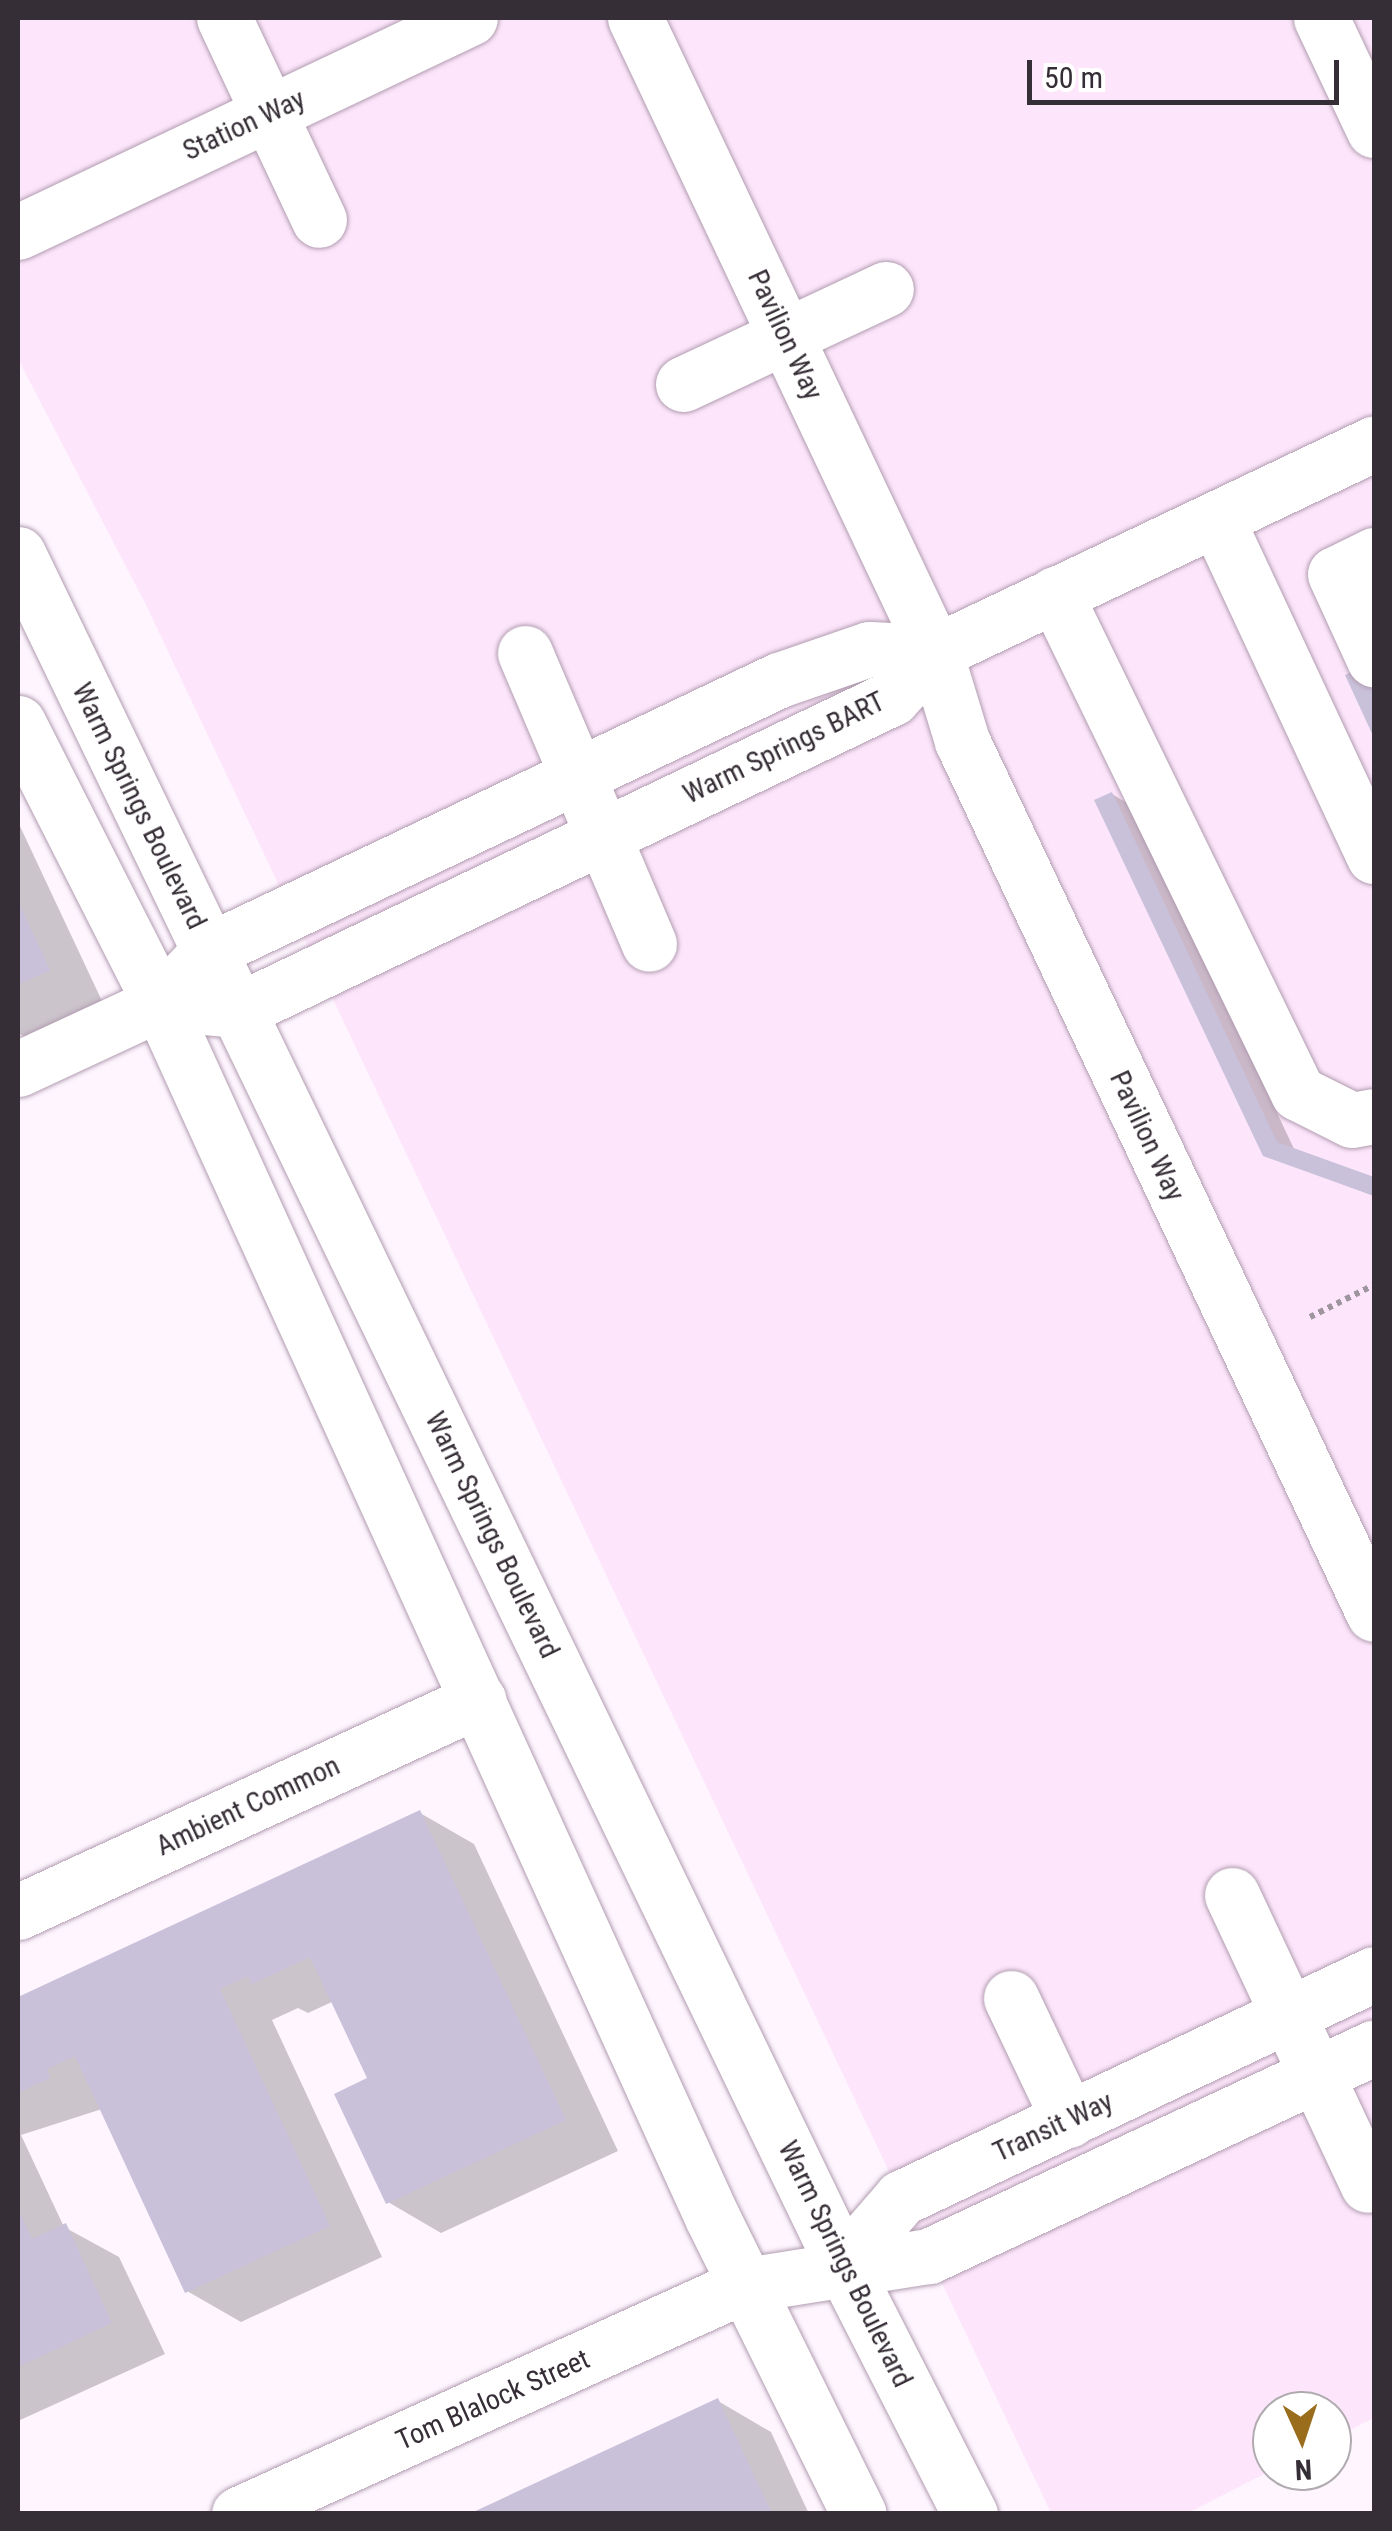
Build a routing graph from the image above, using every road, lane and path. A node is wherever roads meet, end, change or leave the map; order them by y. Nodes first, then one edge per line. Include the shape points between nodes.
1 (224, 18) edge
2 (470, 18) edge
3 (635, 18) edge
4 (1321, 18) edge
5 (268, 113) junction
6 (1374, 130) edge
7 (320, 220) dead end
8 (18, 232) edge
9 (886, 289) dead end
10 (786, 336) junction
11 (684, 384) dead end
12 (1374, 444) edge
13 (1217, 520) junction
14 (18, 554) edge
15 (1374, 555) edge
16 (1056, 594) junction
17 (935, 652) junction
18 (524, 653) dead end
19 (1374, 659) edge
20 (18, 723) edge
21 (582, 774) junction
22 (599, 836) junction
23 (1374, 856) edge
24 (649, 944) dead end
25 (210, 950) junction
26 (160, 1003) junction
27 (239, 1010) junction
28 (18, 1069) edge
29 (1374, 1116) edge
30 (1374, 1286) edge
31 (1310, 1318) dead end
32 (1374, 1542) edge
33 (1374, 1614) edge
34 (478, 1700) junction
35 (1232, 1894) dead end
36 (18, 1912) edge
37 (1374, 1974) edge
38 (1011, 1998) dead end
39 (1290, 2015) junction
40 (1374, 2048) edge
41 (1316, 2076) junction
42 (1069, 2120) junction
43 (1368, 2185) dead end
44 (844, 2265) junction
45 (746, 2285) junction
46 (334, 2494) edge
47 (240, 2514) edge
48 (859, 2514) edge
49 (970, 2514) edge

1 - 5 main road
2 - 5 main road, Station Way
3 - 10 main road, Pavilion Way
4 - 6 main road
5 - 7 main road
5 - 8 main road, Station Way
9 - 10 main road
10 - 11 main road
10 - 17 main road, Pavilion Way
12 - 13 main road
13 - 16 main road
13 - 23 main road
14 - 25 main road, Warm Springs Boulevard
15 - 19 main road via 1334,574
16 - 17 main road
16 - 29 main road via 1298,1092 1352,1120
17 - 21 main road, Warm Springs BART via 869,649 778,680
17 - 22 main road, Warm Springs BART via 892,698
17 - 32 main road, Pavilion Way via 987,729
17 - 33 main road, Pavilion Way via 962,741
18 - 21 main road
20 - 26 main road
21 - 22 main road
21 - 25 main road, Warm Springs BART
22 - 24 main road
22 - 27 main road, Warm Springs BART
25 - 26 main road, Warm Springs BART
25 - 27 main road, Warm Springs Boulevard
26 - 27 main road
26 - 28 main road
26 - 34 main road
27 - 44 main road, Warm Springs Boulevard
30 - 31 path
34 - 36 main road, Ambient Common
34 - 45 main road
35 - 39 main road
37 - 39 main road, Transit Way
38 - 42 main road
39 - 41 main road
39 - 42 main road, Transit Way
40 - 41 main road
41 - 43 main road
41 - 44 main road via 929,2256
42 - 44 main road, Transit Way via 901,2198
44 - 45 main road
44 - 49 main road, Warm Springs Boulevard
45 - 46 main road, Tom Blalock Street
45 - 48 main road
46 - 47 main road, Tom Blalock Street

